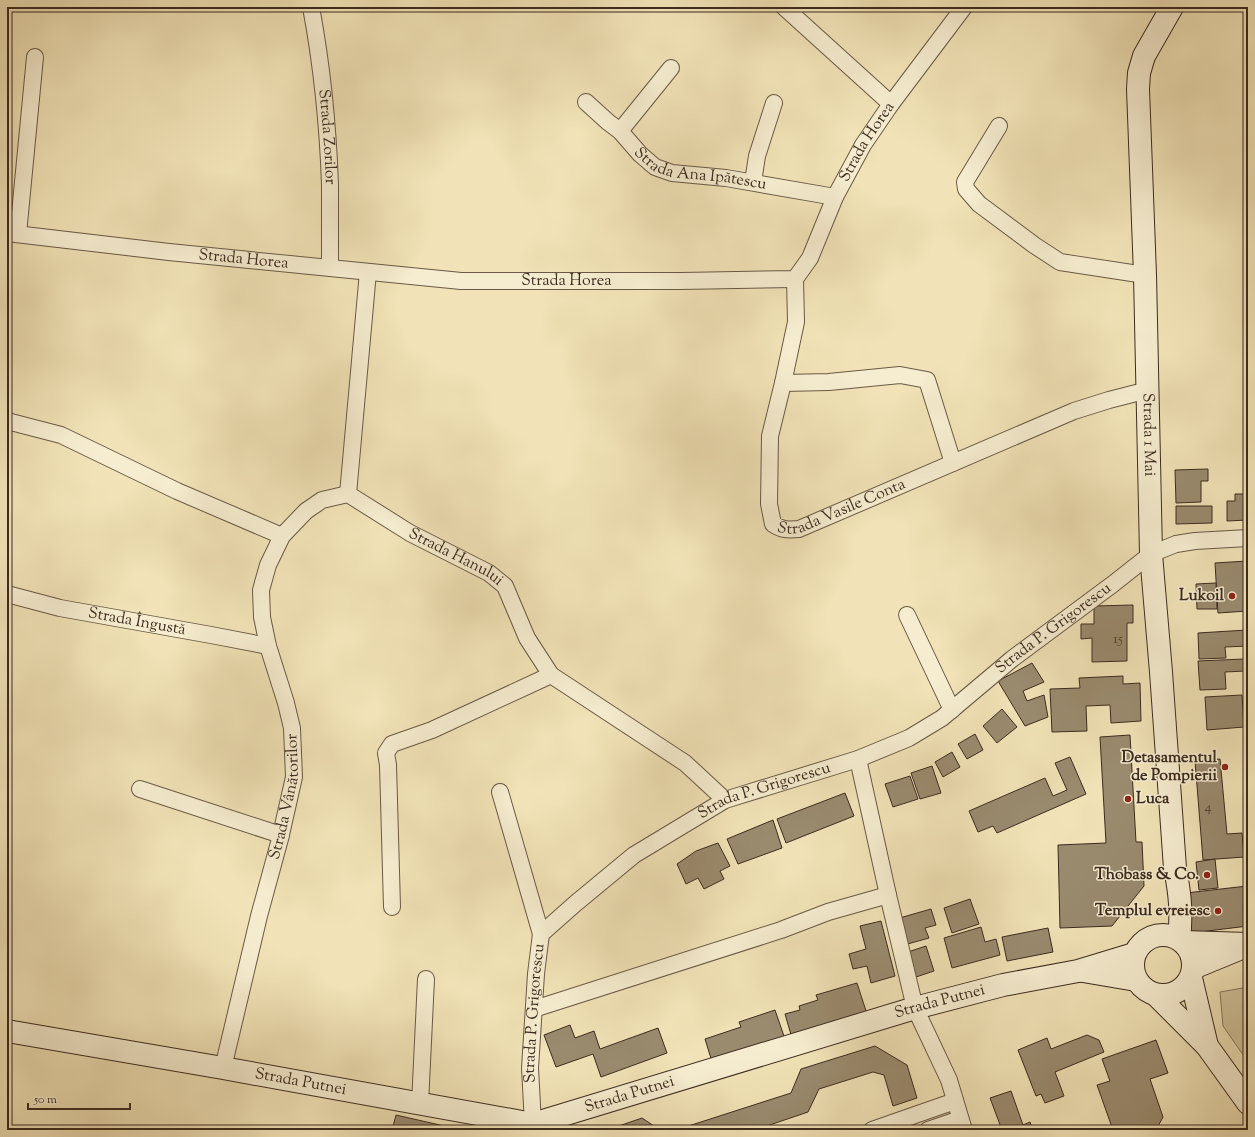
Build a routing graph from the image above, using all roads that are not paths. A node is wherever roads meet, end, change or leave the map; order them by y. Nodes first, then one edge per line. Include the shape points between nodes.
1 (312, 7) edge
2 (784, 7) edge
3 (964, 7) edge
4 (1172, 7) edge
5 (35, 57) dead end
6 (671, 68) dead end
7 (586, 102) dead end
8 (774, 103) dead end
9 (891, 104) junction
10 (999, 126) dead end
11 (620, 131) junction
12 (753, 182) junction
13 (834, 197) junction
14 (13, 233) edge
15 (330, 267) junction
16 (368, 272) junction
17 (1145, 275) junction
18 (795, 278) junction
19 (783, 383) junction
20 (1148, 390) junction
21 (7, 421) edge
22 (952, 463) junction
23 (348, 494) junction
24 (282, 536) junction
25 (1248, 538) edge
26 (1151, 554) junction
27 (7, 594) edge
28 (907, 615) dead end
29 (268, 646) junction
30 (551, 675) junction
31 (952, 710) junction
32 (858, 759) junction
33 (140, 789) dead end
34 (500, 792) dead end
35 (725, 800) junction
36 (281, 835) junction
37 (1175, 868) junction
38 (888, 895) junction
39 (392, 907) dead end
40 (541, 934) junction
41 (1155, 935) junction
42 (1181, 940) junction
43 (1248, 945) edge
44 (1134, 954) junction
45 (1078, 971) junction
46 (1192, 973) junction
47 (426, 979) dead end
48 (1136, 980) junction
49 (1156, 995) junction
50 (915, 1008) junction
51 (534, 1009) junction
52 (7, 1031) edge
53 (1207, 1046) junction
54 (223, 1068) junction
55 (955, 1101) junction
56 (1248, 1103) edge
57 (420, 1104) junction
58 (962, 1124) edge
59 (534, 1127) edge
60 (872, 1130) edge
61 (928, 1130) edge

1 - 15 street, Strada Zorilor via 325,108 330,185
2 - 9 street
3 - 9 street, Strada Horea
4 - 17 main road, Strada 1 Mai via 1144,56 1138,89
5 - 14 street, Strada Horea
6 - 11 street
7 - 11 street, Strada Ana Ipătescu
8 - 12 street via 757,156
9 - 13 street, Strada Horea via 863,145
10 - 17 street via 965,182 966,189 979,204 1060,262
11 - 12 street, Strada Ana Ipătescu via 655,167 672,173
12 - 13 street, Strada Ana Ipătescu
13 - 18 street, Strada Horea via 810,258
14 - 15 street, Strada Horea via 169,252
15 - 16 street, Strada Horea
16 - 18 street, Strada Horea via 461,280
16 - 23 street
17 - 20 main road, Strada 1 Mai
18 - 19 street, Strada Vasile Conta via 796,322
19 - 22 street via 829,382 900,375 927,380
19 - 22 street, Strada Vasile Conta via 770,436 768,504 773,524 780,528 799,529
20 - 22 street, Strada Vasile Conta via 1074,411
20 - 26 main road, Strada 1 Mai
21 - 24 street via 61,435 178,491
23 - 24 street, Strada Vânătorilor via 322,500
23 - 30 street, Strada Hanului via 410,533 489,573 505,586 527,638
24 - 29 street, Strada Vânătorilor via 268,565 261,590 262,617
25 - 26 street, Strada P. Grigorescu via 1176,544
26 - 31 street, Strada P. Grigorescu via 1012,660
26 - 37 main road, Strada 1 Mai
27 - 29 street, Strada Îngustă via 60,608
28 - 31 street
29 - 36 street, Strada Vânătorilor via 292,728 294,777
30 - 35 street, Strada Hanului via 685,763
30 - 39 street via 432,730 392,744 386,753
31 - 32 street, Strada P. Grigorescu via 909,738
32 - 35 street, Strada P. Grigorescu
32 - 38 street
33 - 36 street
34 - 40 street
35 - 40 street, Strada P. Grigorescu via 634,855
36 - 54 street, Strada Vânătorilor
37 - 41 main road, Strada 1 Mai via 1166,915
37 - 42 main road, Strada 1 Mai via 1180,895
38 - 50 street
38 - 51 street via 828,912 781,930
40 - 51 street, Strada P. Grigorescu
41 - 42 main road via 1165,934
41 - 44 main road via 1139,945
42 - 43 main road
42 - 46 main road via 1193,958
43 - 46 main road
44 - 45 main road, Strada Putnei
44 - 48 main road via 1132,963
45 - 48 main road, Strada Putnei
45 - 50 main road, Strada Putnei via 1003,985
46 - 49 main road via 1185,986 1176,992
46 - 53 main road
47 - 57 street
48 - 49 main road via 1141,987
49 - 53 main road
50 - 55 street via 949,1080
50 - 59 main road, Strada Putnei
51 - 59 street, Strada P. Grigorescu via 530,1068
52 - 54 main road, Strada Putnei
53 - 56 main road
54 - 57 main road, Strada Putnei
55 - 58 street
55 - 60 street
57 - 59 main road, Strada Putnei
58 - 61 street

